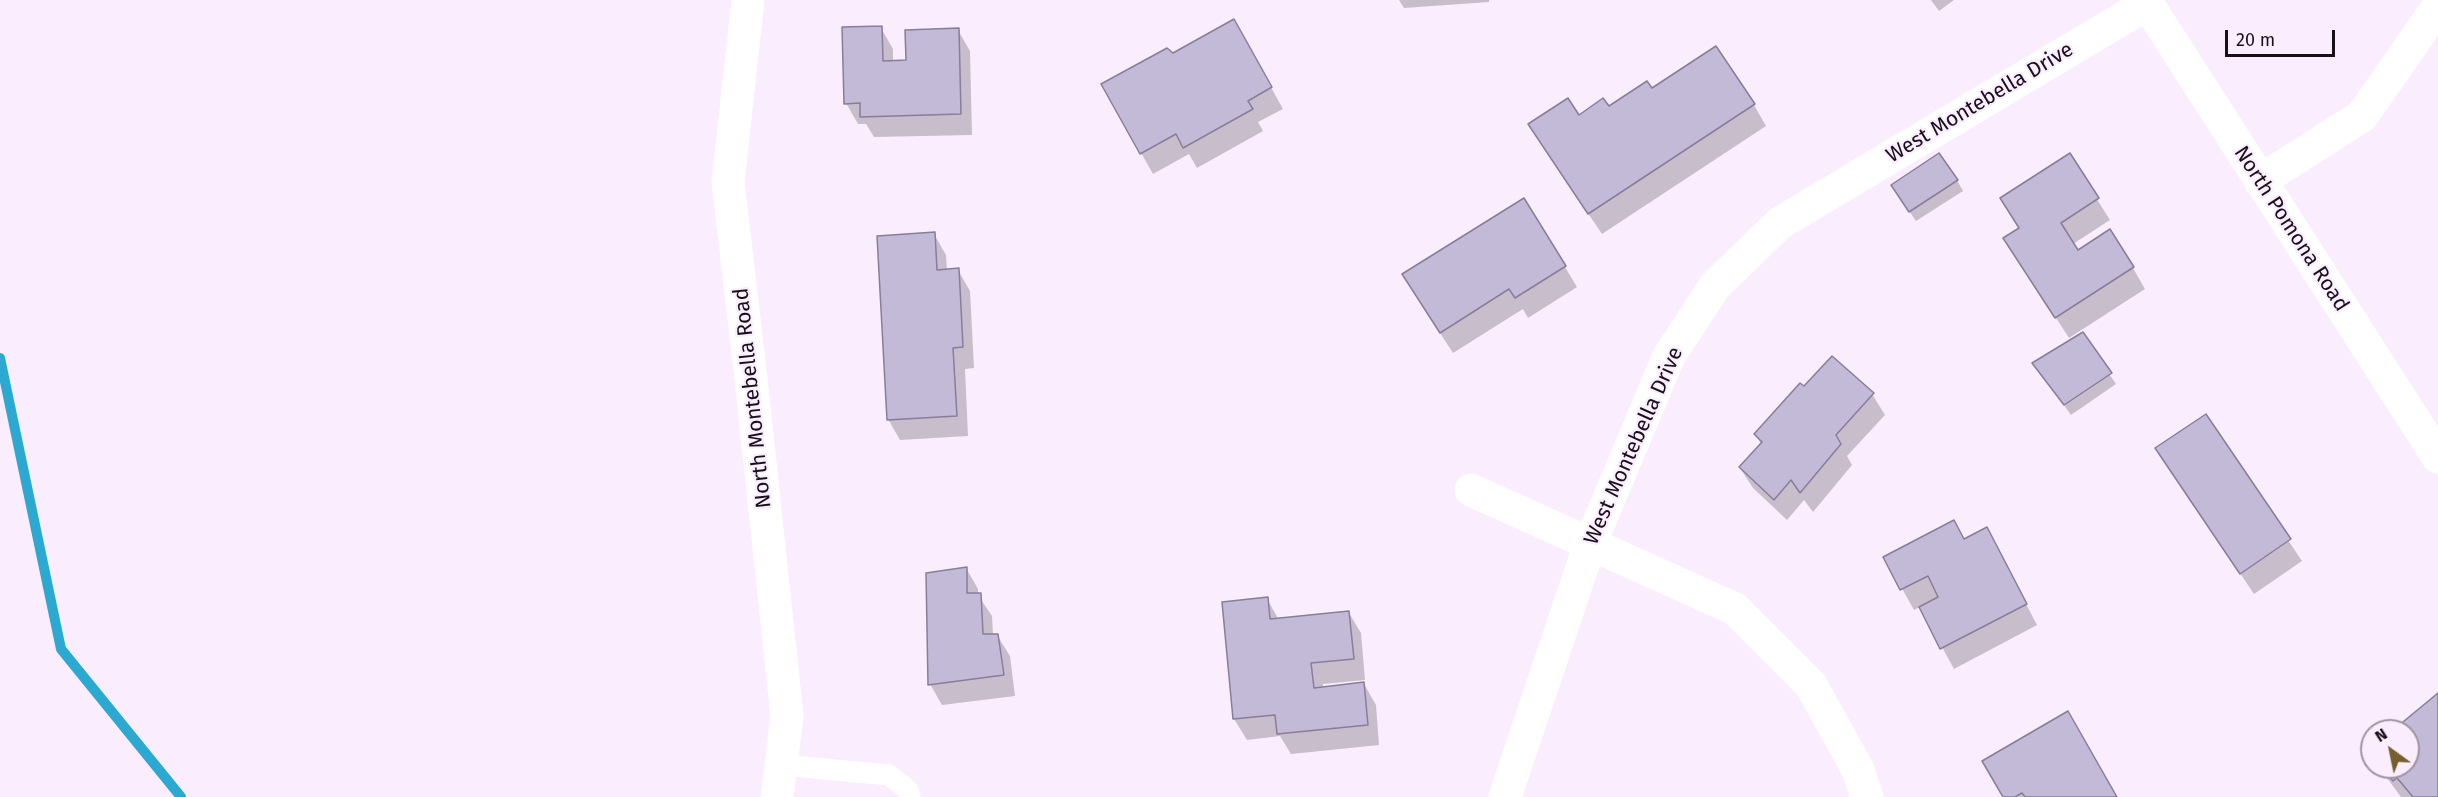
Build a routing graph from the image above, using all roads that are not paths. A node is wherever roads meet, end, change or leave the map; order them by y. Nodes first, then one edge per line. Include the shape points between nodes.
1 (748, 0) edge
2 (2146, 2) edge
3 (2438, 7) edge
4 (2260, 181) junction
5 (2438, 458) edge
6 (1471, 490) dead end
7 (1590, 544) junction
8 (779, 781) edge
9 (910, 797) edge
10 (1505, 797) edge
11 (1867, 797) edge

1 - 8 street, North Montebella Road via 728,182 787,716
2 - 4 street, North Pomona Road
2 - 7 street, West Montebella Drive via 1780,223 1731,270 1715,286 1669,356
3 - 4 street via 2362,116
4 - 5 street, North Pomona Road
6 - 7 street
7 - 10 street, West Montebella Drive
7 - 11 street via 1735,609 1811,685 1858,770
8 - 9 lane via 890,775 908,790

